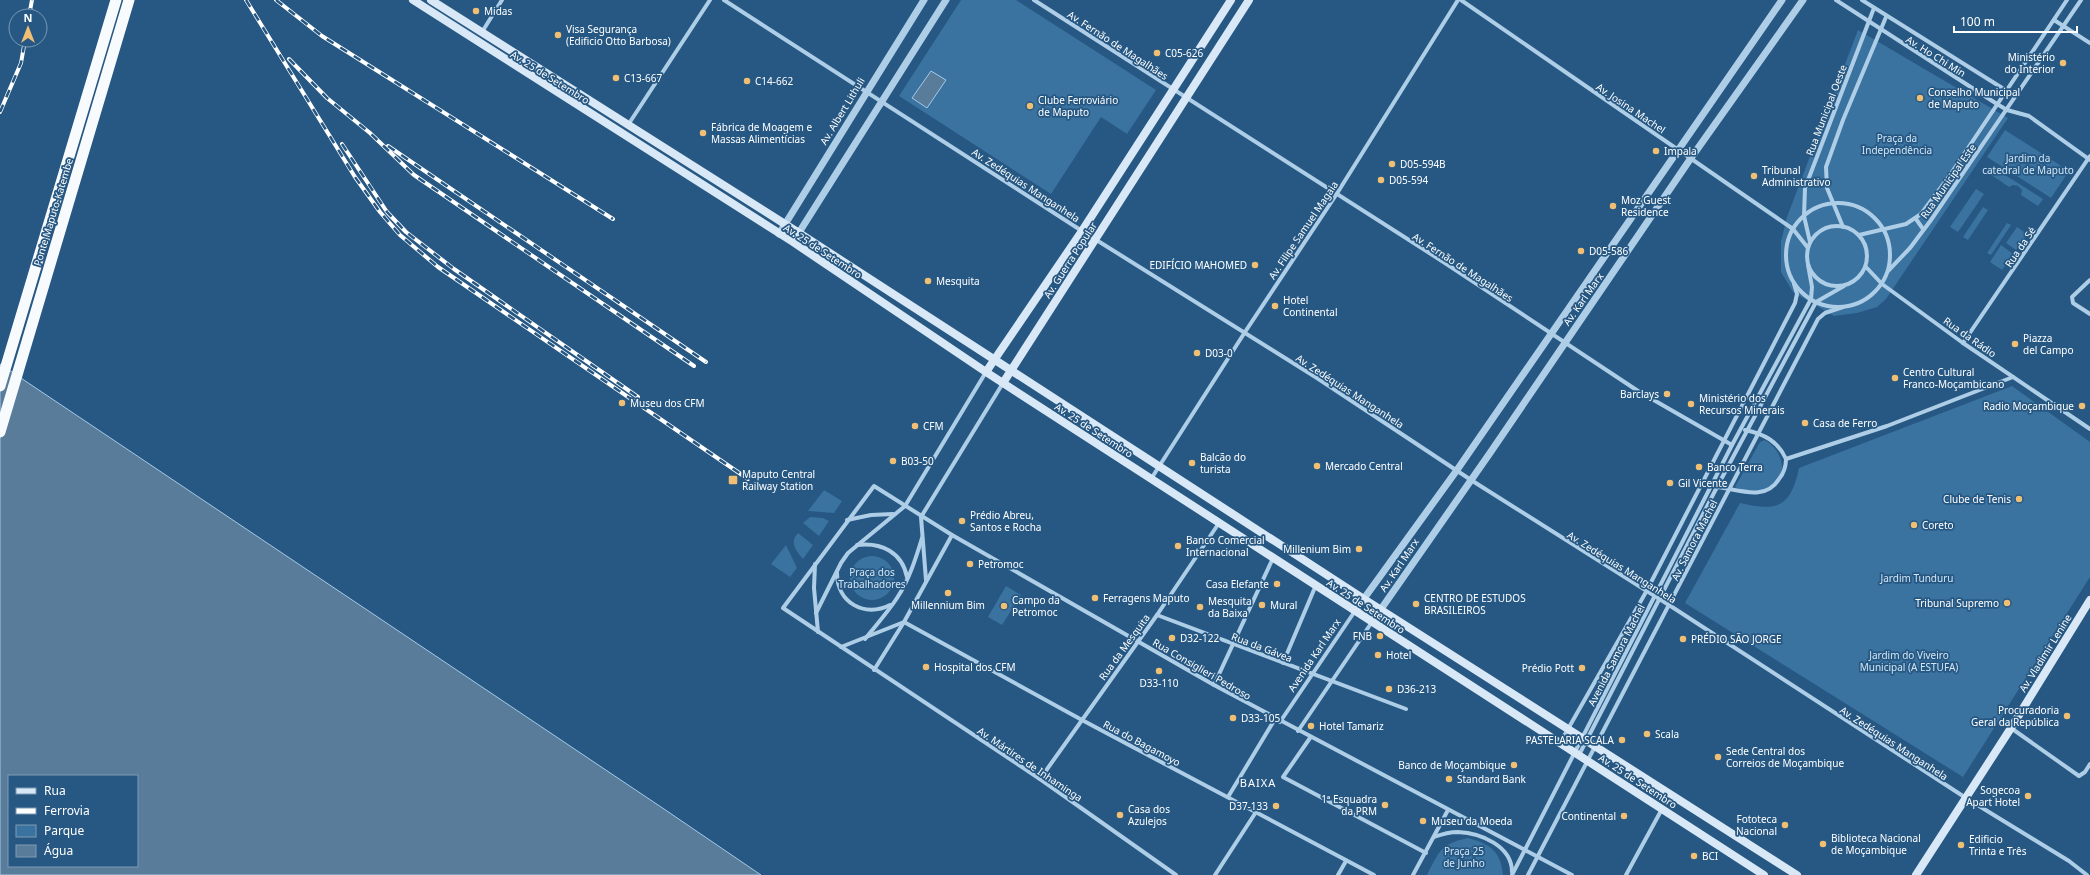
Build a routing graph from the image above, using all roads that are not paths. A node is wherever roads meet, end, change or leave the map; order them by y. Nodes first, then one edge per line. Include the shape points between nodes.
1 (116, 0) edge
2 (129, 0) edge
3 (413, 0) edge
4 (431, 0) edge
5 (502, 0) edge
6 (710, 0) edge
7 (724, 0) edge
8 (924, 0) edge
9 (946, 0) edge
10 (1034, 0) edge
11 (1231, 0) edge
12 (1249, 0) edge
13 (1460, 0) edge
14 (1782, 0) edge
15 (1803, 0) edge
16 (1836, 0) edge
17 (1862, 0) edge
18 (2067, 0) edge
19 (2081, 0) edge
20 (1874, 8) junction
21 (1886, 16) junction
22 (2054, 20) junction
23 (1868, 22) junction
24 (2064, 25) junction
25 (1880, 30) junction
26 (481, 33) junction
27 (2090, 43) edge
28 (867, 90) junction
29 (1174, 90) junction
30 (2006, 90) junction
31 (2015, 96) junction
32 (1187, 98) junction
33 (883, 101) junction
34 (1997, 104) junction
35 (2007, 110) junction
36 (628, 125) junction
37 (1678, 149) junction
38 (1691, 158) junction
39 (2089, 158) edge
40 (1336, 195) junction
41 (1832, 204) junction
42 (1804, 216) junction
43 (1916, 219) junction
44 (785, 224) junction
45 (1843, 226) junction
46 (1793, 229) junction
47 (1883, 229) junction
48 (1924, 229) junction
49 (1082, 231) junction
50 (799, 233) junction
51 (779, 234) junction
52 (1858, 235) junction
53 (1096, 239) junction
54 (793, 242) junction
55 (1810, 242) junction
56 (1808, 248) junction
57 (1808, 265) junction
58 (1866, 266) junction
59 (1888, 271) junction
60 (2090, 280) edge
61 (1794, 284) junction
62 (1882, 284) junction
63 (1844, 286) junction
64 (1811, 299) junction
65 (1816, 302) junction
66 (1843, 307) junction
67 (2090, 314) edge
68 (1245, 332) junction
69 (1550, 334) junction
70 (1565, 343) junction
71 (1963, 343) junction
72 (995, 360) junction
73 (1011, 370) junction
74 (986, 372) junction
75 (2013, 377) junction
76 (1003, 383) junction
77 (0, 386) edge
78 (2090, 429) edge
79 (1740, 430) junction
80 (1746, 431) junction
81 (0, 432) edge
82 (1758, 433) junction
83 (1723, 441) junction
84 (1732, 445) junction
85 (1786, 459) junction
86 (1159, 466) junction
87 (1457, 470) junction
88 (1151, 479) junction
89 (1471, 480) junction
90 (1711, 486) junction
91 (1717, 487) junction
92 (1729, 488) junction
93 (905, 506) junction
94 (893, 514) junction
95 (921, 517) junction
96 (847, 520) junction
97 (1220, 523) junction
98 (952, 535) junction
99 (923, 536) junction
100 (857, 546) junction
101 (1273, 557) junction
102 (815, 563) junction
103 (837, 571) junction
104 (907, 578) junction
105 (926, 580) junction
106 (1316, 585) junction
107 (1646, 592) junction
108 (1654, 597) junction
109 (1364, 599) junction
110 (1659, 600) junction
111 (2090, 600) edge
112 (893, 604) junction
113 (1669, 606) junction
114 (1381, 609) junction
115 (1355, 611) junction
116 (816, 613) junction
117 (1157, 615) junction
118 (904, 622) junction
119 (1372, 622) junction
120 (818, 632) junction
121 (864, 639) junction
122 (1138, 641) junction
123 (1233, 644) junction
124 (841, 647) junction
125 (1283, 663) junction
126 (874, 670) junction
127 (1312, 674) junction
128 (1332, 682) junction
129 (1214, 685) junction
130 (1406, 709) dead end
131 (1275, 719) junction
132 (1082, 720) junction
133 (1280, 722) junction
134 (2011, 728) junction
135 (1568, 729) junction
136 (1298, 731) junction
137 (1310, 738) junction
138 (1584, 739) junction
139 (1560, 743) junction
140 (1596, 746) junction
141 (1577, 754) junction
142 (1588, 761) junction
143 (2090, 764) edge
144 (1040, 779) junction
145 (1228, 797) junction
146 (1966, 798) junction
147 (1662, 809) junction
148 (1448, 810) junction
149 (1256, 812) junction
150 (1434, 837) junction
151 (1524, 850) junction
152 (1426, 853) junction
153 (1538, 857) junction
154 (1346, 861) junction
155 (1176, 875) edge
156 (1215, 875) edge
157 (1338, 875) edge
158 (1374, 875) edge
159 (1413, 875) edge
160 (1512, 875) edge
161 (1528, 875) edge
162 (1572, 875) edge
163 (1626, 875) edge
164 (1764, 875) edge
165 (1797, 875) edge
166 (1916, 875) edge
167 (2087, 875) edge

1 - 77 highway, Ponte Maputo-Katembe
2 - 81 highway, Ponte Maputo-Katembe
3 - 51 main road, Av. 25 de Setembro
4 - 26 main road, Av. 25 de Setembro
5 - 26 street
6 - 36 street
7 - 28 street, Av. Zedéquias Manganhela
8 - 28 street, Av. Albert Lithuli
9 - 33 street
10 - 29 street, Av. Fernão de Magalhães
11 - 29 main road, Av. Guerra Popular
12 - 32 main road, Av. Guerra Popular
13 - 37 street, Av. Josina Machel
13 - 40 street, Av. Filipe Samuel Magaia
14 - 37 street, Av. Karl Marx
15 - 38 street, Av. Karl Marx
16 - 23 street, Av. Ho Chi Min
17 - 20 street, Av. Ho Chi Min
18 - 22 street, Rua Municipal Este
19 - 24 street, Rua Municipal Este
20 - 21 street, Av. Ho Chi Min
20 - 23 street, Rua Municipal Oeste
21 - 25 street, Rua Municipal Oeste
21 - 30 street, Av. Ho Chi Min
22 - 24 street
22 - 30 street, Rua Municipal Este
23 - 25 street, Av. Ho Chi Min
23 - 42 street, Rua Municipal Oeste via 1808,178
24 - 27 street
24 - 31 street, Rua Municipal Este
25 - 34 street, Av. Ho Chi Min
25 - 41 street, Rua Municipal Oeste via 1828,158 1826,176
26 - 36 main road, Av. 25 de Setembro
28 - 33 street, Av. Zedéquias Manganhela
28 - 44 street, Av. Albert Lithuli
29 - 32 street, Av. Fernão de Magalhães
29 - 49 main road, Av. Guerra Popular
30 - 31 street, Av. Ho Chi Min
30 - 34 street, Rua Municipal Este
31 - 35 street, Rua Municipal Este
32 - 40 street, Av. Fernão de Magalhães
32 - 53 main road, Av. Guerra Popular
33 - 49 street, Av. Zedéquias Manganhela
33 - 50 street
34 - 35 street, Av. Ho Chi Min
34 - 43 street, Rua Municipal Este via 1948,178
35 - 39 street, Av. Ho Chi Min via 2029,116
35 - 48 street, Rua Municipal Este
36 - 44 main road, Av. 25 de Setembro
37 - 38 street, Av. Josina Machel
37 - 69 street, Av. Karl Marx
38 - 46 street, Av. Josina Machel
38 - 70 street, Av. Karl Marx
39 - 71 street, Rua da Sé
40 - 68 street, Av. Filipe Samuel Magaia
40 - 69 street, Av. Fernão de Magalhães via 1445,263
41 - 42 street
41 - 45 street, Rua Municipal Oeste
41 - 47 street via 1848,204 1862,209 1874,217
42 - 46 street
42 - 55 street, Rua Municipal Oeste
43 - 47 street, Rua Municipal Este
43 - 48 street
44 - 50 main road, Av. 25 de Setembro
44 - 51 street, Av. Albert Lithuli
45 - 52 street
45 - 55 street via 1824,229
46 - 56 street, Av. Josina Machel
46 - 61 street via 1786,250 1786,262
47 - 52 street, Rua Municipal Este
47 - 59 street via 1889,242
48 - 59 street, Rua Municipal Este
49 - 53 street, Av. Zedéquias Manganhela
49 - 72 main road, Av. Guerra Popular
50 - 54 street
50 - 72 main road, Av. 25 de Setembro
51 - 54 main road, Av. 25 de Setembro
52 - 58 street via 1867,250
53 - 68 street, Av. Zedéquias Manganhela
53 - 73 main road, Av. Guerra Popular
54 - 74 main road, Av. 25 de Setembro
55 - 56 street
56 - 57 street
57 - 63 street via 1812,273 1826,284
57 - 64 street, Avenida Samora Machel via 1812,287
58 - 62 street, Rua da Rádio
58 - 63 street via 1861,275
59 - 62 street
60 - 67 street via 2072,297 2073,303
61 - 64 street
61 - 83 street, Av. Samora Machel via 1796,303
62 - 66 street via 1871,296
62 - 71 street, Rua da Rádio
63 - 65 street
64 - 65 street
64 - 79 street, Avenida Samora Machel
65 - 66 street
65 - 80 street, Av. Samora Machel
66 - 82 street, Av. Samora Machel via 1825,313 1818,319
68 - 86 street, Av. Filipe Samuel Magaia
68 - 87 street, Av. Zedéquias Manganhela
69 - 70 street, Av. Fernão de Magalhães
69 - 87 street, Av. Karl Marx
70 - 83 street, Av. Fernão de Magalhães via 1638,391
70 - 89 street, Av. Karl Marx
71 - 75 street, Rua da Rádio
72 - 73 main road, Av. 25 de Setembro
72 - 74 main road, Av. Guerra Popular
73 - 76 main road, Av. Guerra Popular
73 - 86 main road, Av. 25 de Setembro
74 - 76 main road, Av. 25 de Setembro
74 - 93 street, Av. Guerra Popular
75 - 78 street, Rua da Rádio
75 - 85 street via 1887,426
76 - 88 main road, Av. 25 de Setembro
76 - 95 street, Av. Guerra Popular
79 - 80 street
79 - 84 street, Avenida Samora Machel
80 - 82 street
80 - 91 street, Av. Samora Machel
82 - 85 street via 1776,442
82 - 92 street, Av. Samora Machel
83 - 84 street, Av. Fernão de Magalhães
83 - 107 street, Av. Samora Machel
84 - 90 street, Avenida Samora Machel
85 - 92 street via 1782,475 1774,487 1766,492 1756,493
86 - 88 street, Av. Filipe Samuel Magaia
86 - 109 main road, Av. 25 de Setembro
87 - 89 street, Av. Zedéquias Manganhela
87 - 109 street, Av. Karl Marx
88 - 97 main road, Av. 25 de Setembro
89 - 107 street, Av. Zedéquias Manganhela
89 - 114 street, Av. Karl Marx
90 - 91 street
90 - 108 street, Avenida Samora Machel
91 - 92 street
91 - 110 street, Av. Samora Machel
92 - 113 street, Av. Samora Machel
93 - 94 street, Av. Guerra Popular
93 - 95 street
93 - 96 street via 874,486
94 - 96 street
94 - 100 street, Av. Guerra Popular
95 - 98 street
95 - 99 street
96 - 102 street
97 - 101 main road, Av. 25 de Setembro
97 - 117 street, Rua da Mesquita
98 - 105 street
98 - 122 street, Rua Consiglieri Pedroso
99 - 104 street
99 - 105 street
100 - 103 street, Av. Guerra Popular via 848,553
100 - 104 street via 879,545 890,550 899,557
101 - 106 main road, Av. 25 de Setembro
101 - 123 street
102 - 116 street
102 - 120 street via 783,608
103 - 112 street via 837,583 841,593 848,602 858,608 871,611
103 - 116 street, Av. Guerra Popular
104 - 112 street
105 - 118 street
106 - 115 main road, Av. 25 de Setembro
106 - 125 street
107 - 108 street, Av. Zedéquias Manganhela
107 - 135 street, Av. Samora Machel
108 - 110 street, Av. Zedéquias Manganhela
108 - 138 street, Avenida Samora Machel
109 - 114 main road, Av. 25 de Setembro
109 - 115 street, Avenida Karl Marx
110 - 113 street, Av. Zedéquias Manganhela
110 - 138 street, Av. Samora Machel
111 - 134 main road, Av. Vladimir Lenine
112 - 121 street
113 - 140 street, Av. Samora Machel
113 - 146 street, Av. Zedéquias Manganhela
114 - 119 street
114 - 135 main road, Av. 25 de Setembro
115 - 119 main road, Av. 25 de Setembro
115 - 127 street, Avenida Karl Marx
116 - 120 street
117 - 122 street, Rua da Mesquita
117 - 123 street, Rua da Gávea
118 - 121 street
118 - 126 street
118 - 132 street, Rua do Bagamoyo
119 - 128 street
119 - 139 main road, Av. 25 de Setembro
120 - 124 street
121 - 124 street
122 - 129 street, Rua Consiglieri Pedroso
122 - 132 street, Rua da Mesquita
123 - 125 street, Rua da Gávea
123 - 129 street
124 - 126 street
125 - 127 street, Rua da Gávea
126 - 144 street, Av. Mártires de Inhaminga
127 - 128 street, Rua da Gávea
127 - 133 street, Avenida Karl Marx
128 - 130 street, Rua da Gávea
128 - 136 street
129 - 131 street, Rua Consiglieri Pedroso
131 - 133 street, Rua Consiglieri Pedroso
131 - 145 street
132 - 144 street, Rua da Mesquita
132 - 145 street, Rua do Bagamoyo
133 - 136 street, Rua Consiglieri Pedroso
134 - 143 street via 2079,776
134 - 146 main road, Av. Vladimir Lenine
135 - 138 main road, Av. 25 de Setembro
135 - 139 street, Av. Samora Machel
136 - 137 street, Rua Consiglieri Pedroso
137 - 148 street, Rua Consiglieri Pedroso
137 - 152 street via 1282,777
138 - 140 main road, Av. 25 de Setembro
138 - 141 street, Avenida Samora Machel
139 - 141 main road, Av. 25 de Setembro
140 - 142 street, Av. Samora Machel
140 - 165 main road, Av. 25 de Setembro
141 - 142 main road, Av. 25 de Setembro
141 - 151 street
142 - 147 main road, Av. 25 de Setembro
142 - 153 street, Av. Samora Machel
144 - 155 street, Av. Mártires de Inhaminga
145 - 149 street, Rua do Bagamoyo
146 - 166 main road, Av. Vladimir Lenine
146 - 167 street, Av. Zedéquias Manganhela via 2069,861
147 - 163 street
147 - 164 main road, Av. 25 de Setembro
148 - 150 street
148 - 151 street
149 - 154 street, Rua do Bagamoyo
149 - 156 street
150 - 152 street
150 - 160 street via 1459,832 1488,840 1508,854 1512,864
151 - 153 street
151 - 160 street
152 - 159 street
153 - 161 street, Av. Samora Machel
153 - 162 street
154 - 157 street
154 - 158 street, Rua do Bagamoyo

